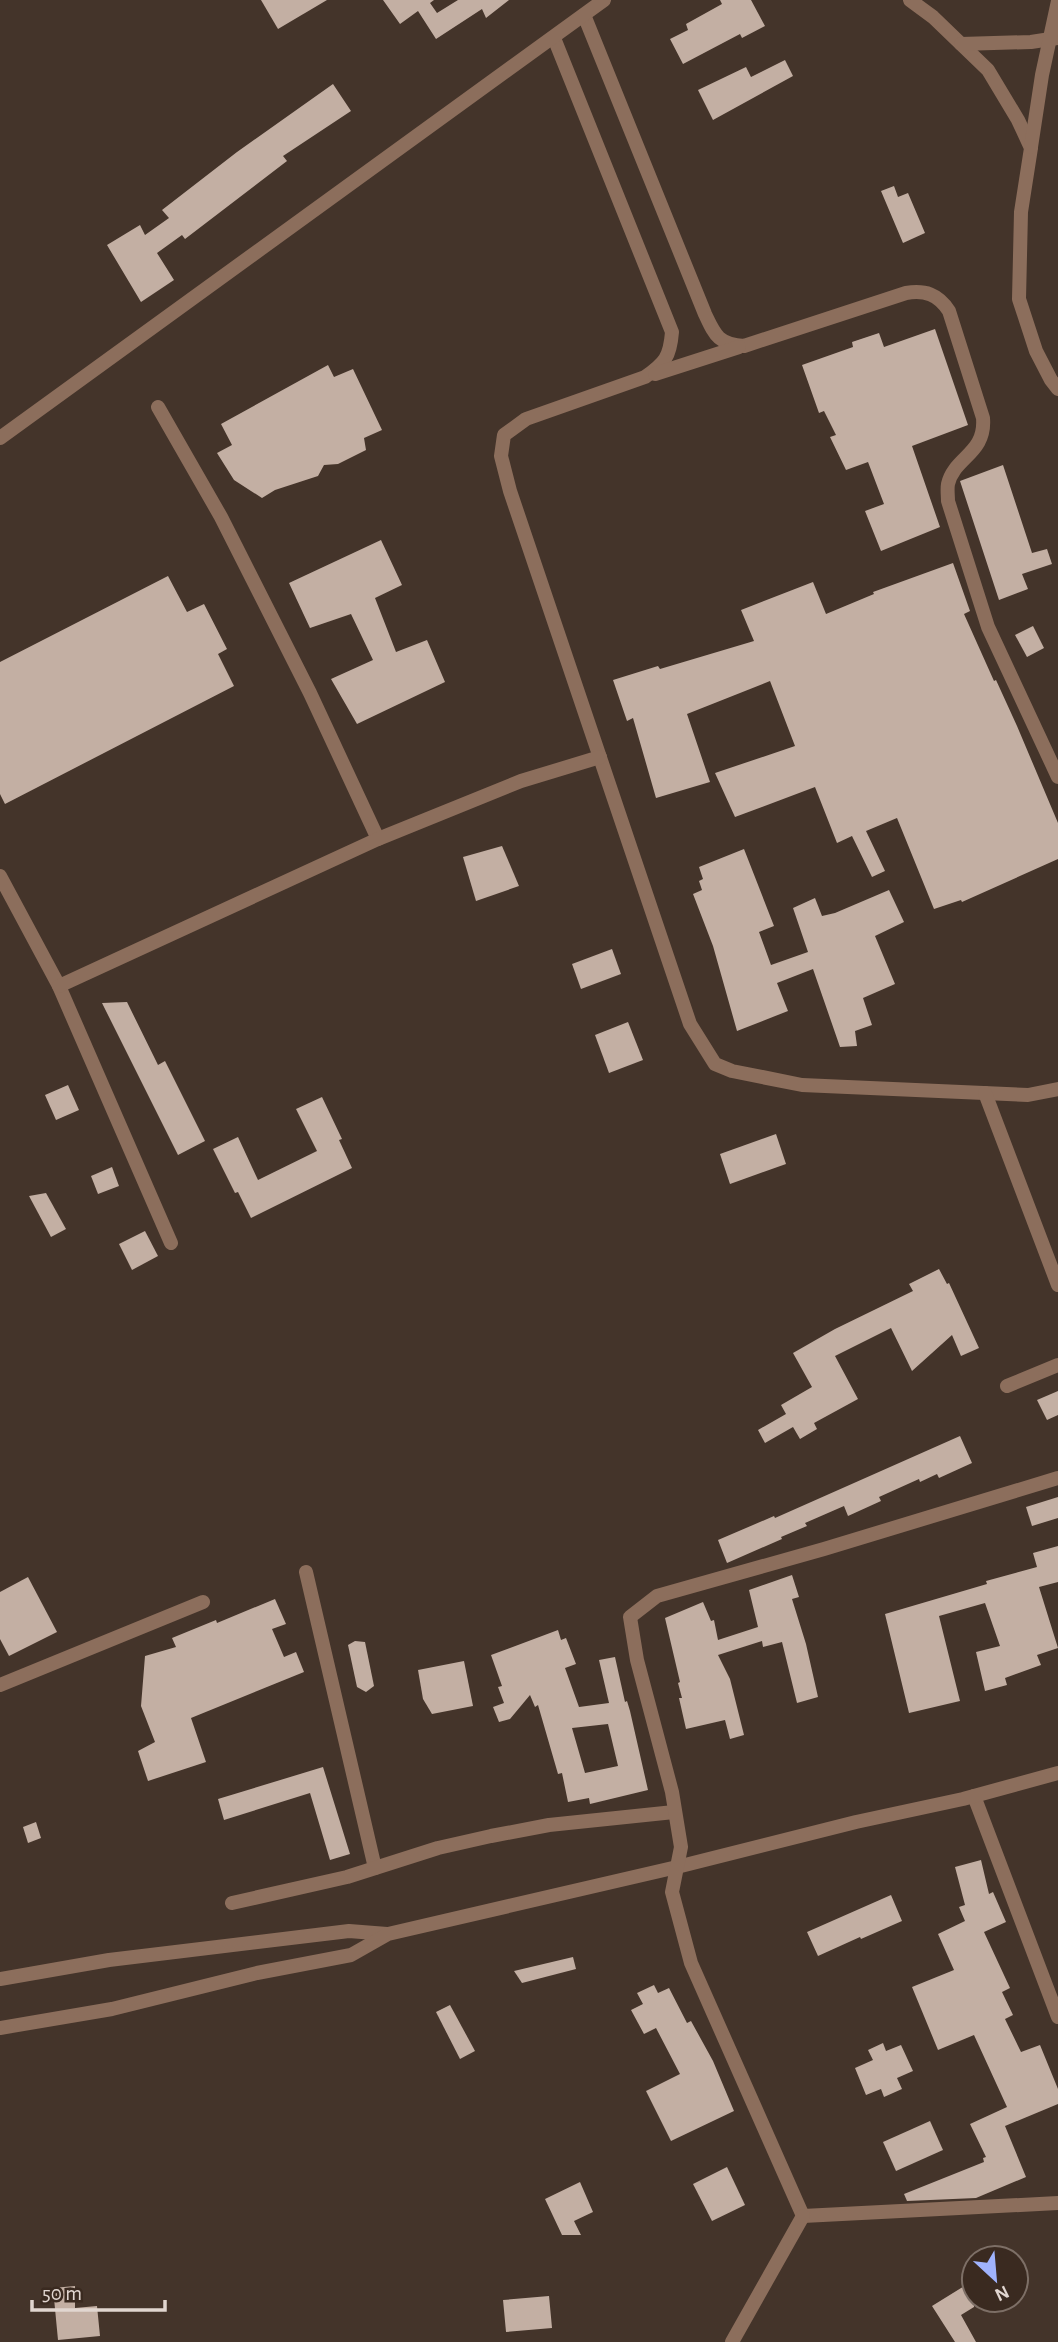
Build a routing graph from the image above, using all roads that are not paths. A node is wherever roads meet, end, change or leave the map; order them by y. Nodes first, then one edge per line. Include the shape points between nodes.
1 (604, 0) edge
2 (910, 0) edge
3 (1058, 1) edge
4 (584, 15) junction
5 (554, 38) junction
6 (1054, 38) edge
7 (961, 44) junction
8 (1031, 148) junction
9 (744, 346) junction
10 (645, 377) junction
11 (1058, 389) edge
12 (158, 407) dead end
13 (0, 438) edge
14 (600, 757) junction
15 (1058, 777) edge
16 (378, 839) junction
17 (0, 876) edge
18 (59, 986) junction
19 (1058, 1089) edge
20 (985, 1093) junction
21 (171, 1243) dead end
22 (1058, 1285) edge
23 (1058, 1365) edge
24 (1007, 1386) dead end
25 (1058, 1478) edge
26 (306, 1572) dead end
27 (203, 1602) dead end
28 (0, 1685) edge
29 (1058, 1773) edge
30 (974, 1796) junction
31 (674, 1812) junction
32 (677, 1867) junction
33 (375, 1868) junction
34 (232, 1903) dead end
35 (388, 1934) junction
36 (0, 1979) edge
37 (1058, 2017) edge
38 (0, 2028) edge
39 (1058, 2203) edge
40 (803, 2216) junction
41 (732, 2342) edge

1 - 4 street
2 - 7 street
3 - 6 street
4 - 5 street
4 - 9 street via 715,334 728,345
5 - 10 street via 672,332 671,349 663,365
5 - 13 street
6 - 7 street
6 - 8 street
7 - 8 street via 988,70
8 - 11 street via 1021,212 1019,299 1036,351
9 - 10 street
9 - 15 street via 905,293 919,291 942,300 949,310 984,430 948,484 948,501 988,627
10 - 14 street via 526,419 504,435 501,456
12 - 16 street via 221,517
14 - 16 street via 521,780
14 - 20 street via 690,1024 715,1064 802,1085
16 - 18 street
17 - 18 street
18 - 21 street
19 - 20 street via 1028,1095
20 - 22 street
23 - 24 street
25 - 31 street via 657,1596 630,1617
26 - 33 street
27 - 28 street
29 - 30 street
30 - 32 street
30 - 37 street
31 - 32 street via 681,1847
31 - 33 street via 549,1825 438,1848
32 - 35 street
32 - 40 street via 672,1892 691,1963
33 - 34 street
35 - 36 street via 349,1931 109,1960
35 - 38 street via 351,1955 112,2009
39 - 40 street
40 - 41 street

